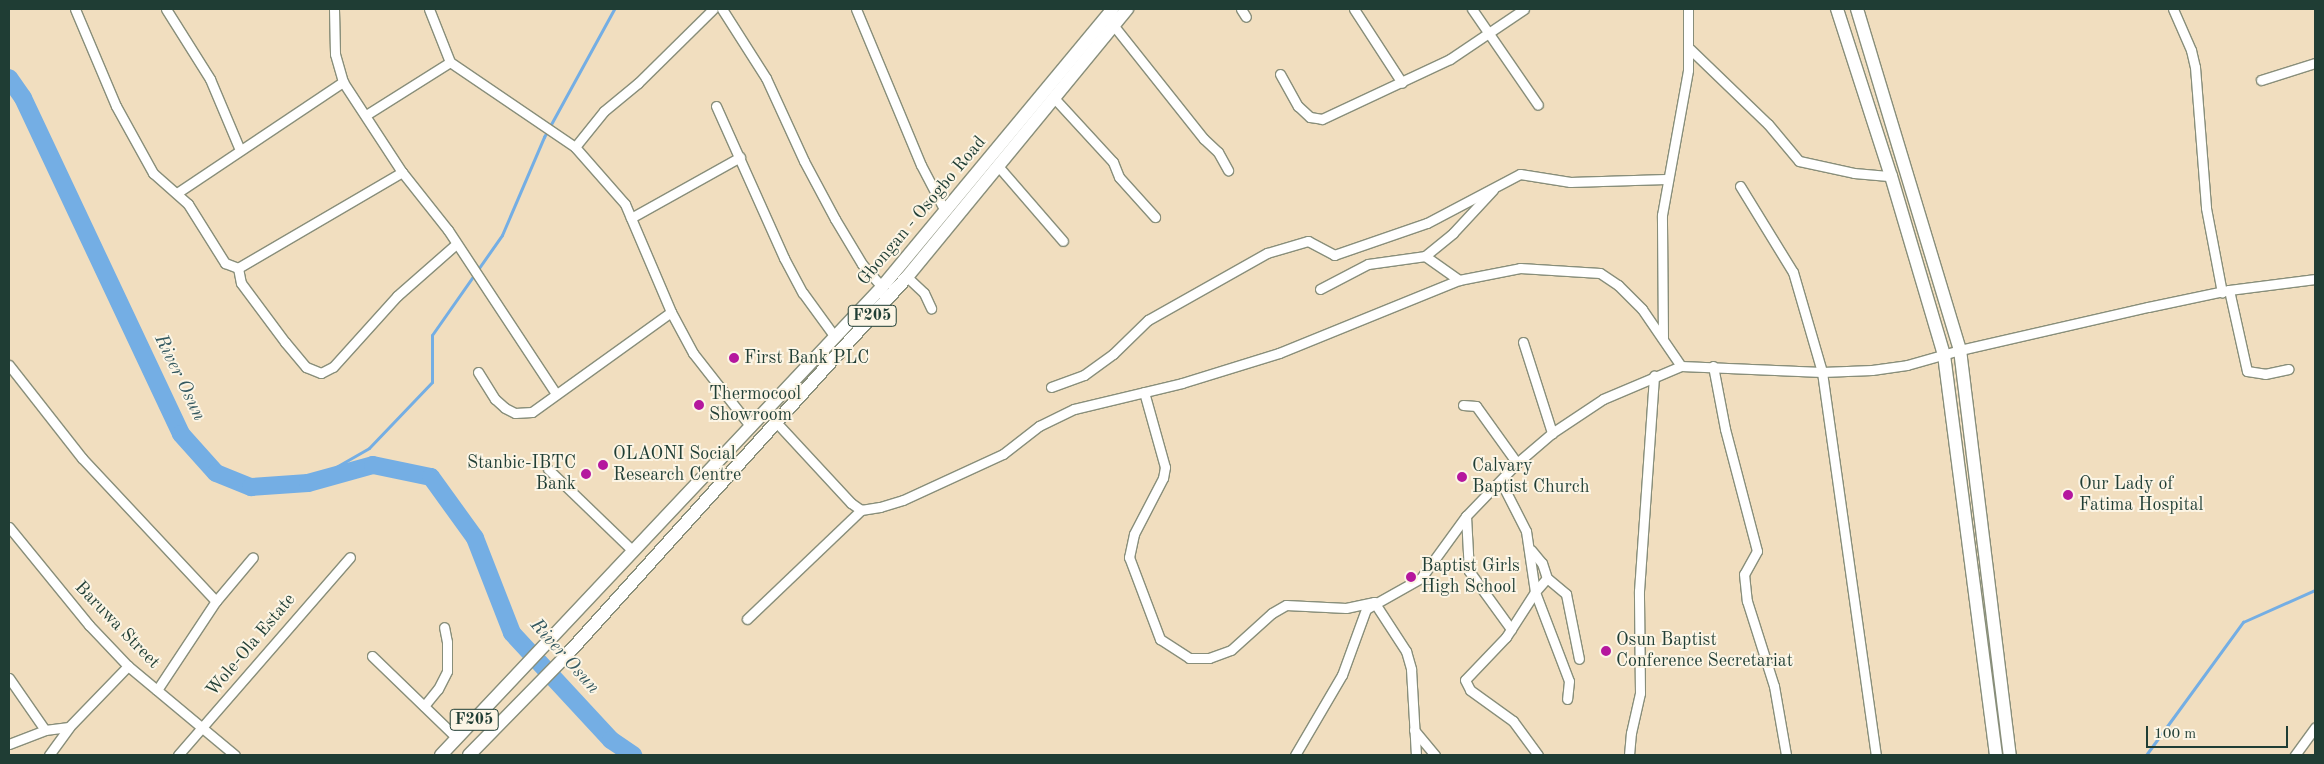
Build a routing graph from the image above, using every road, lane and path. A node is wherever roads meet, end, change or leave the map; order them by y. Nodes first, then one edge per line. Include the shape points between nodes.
1 (75, 9) edge
2 (166, 9) edge
3 (334, 9) edge
4 (429, 9) edge
5 (713, 9) edge
6 (722, 9) edge
7 (856, 9) edge
8 (1114, 9) edge
9 (1127, 9) edge
10 (1241, 9) edge
11 (1354, 9) edge
12 (1472, 9) edge
13 (1524, 9) edge
14 (1688, 9) edge
15 (1837, 9) edge
16 (1857, 9) edge
17 (2173, 9) edge
18 (1246, 17) dead end
19 (1114, 26) junction
20 (1490, 33) junction
21 (1690, 49) junction
22 (450, 62) junction
23 (2315, 63) edge
24 (1280, 74) dead end
25 (2261, 80) dead end
26 (343, 82) junction
27 (1402, 83) junction
28 (1055, 99) junction
29 (1538, 105) dead end
30 (716, 106) dead end
31 (366, 115) junction
32 (575, 147) junction
33 (240, 150) junction
34 (740, 157) junction
35 (998, 166) junction
36 (1228, 170) dead end
37 (402, 172) junction
38 (1891, 176) junction
39 (1666, 179) junction
40 (1740, 186) dead end
41 (1495, 187) junction
42 (177, 193) junction
43 (944, 211) junction
44 (1155, 217) dead end
45 (631, 218) junction
46 (1063, 241) dead end
47 (456, 244) junction
48 (1425, 256) junction
49 (238, 268) junction
50 (907, 277) junction
51 (2315, 279) edge
52 (1459, 280) junction
53 (882, 287) junction
54 (1320, 289) dead end
55 (2225, 292) junction
56 (931, 308) dead end
57 (671, 312) junction
58 (866, 314) junction
59 (835, 337) junction
60 (1663, 338) junction
61 (1523, 342) dead end
62 (1960, 350) junction
63 (1944, 355) junction
64 (9, 365) edge
65 (1681, 366) junction
66 (1713, 366) junction
67 (2288, 369) dead end
68 (478, 372) dead end
69 (1822, 372) junction
70 (1654, 376) junction
71 (1051, 387) dead end
72 (1144, 392) junction
73 (556, 394) junction
74 (1463, 404) dead end
75 (775, 422) junction
76 (751, 426) junction
77 (1552, 433) junction
78 (1517, 463) junction
79 (548, 469) dead end
80 (1501, 482) junction
81 (862, 510) junction
82 (1466, 516) junction
83 (9, 527) edge
84 (1531, 550) junction
85 (632, 551) junction
86 (253, 557) dead end
87 (350, 557) dead end
88 (1547, 578) junction
89 (1535, 592) junction
90 (216, 601) junction
91 (1374, 602) junction
92 (747, 619) dead end
93 (444, 627) dead end
94 (1511, 628) junction
95 (372, 656) dead end
96 (1579, 659) dead end
97 (128, 666) junction
98 (9, 678) edge
99 (157, 690) junction
100 (1567, 699) dead end
101 (424, 706) junction
102 (69, 727) junction
103 (2315, 727) edge
104 (202, 728) junction
105 (45, 730) junction
106 (1414, 730) junction
107 (457, 738) junction
108 (9, 744) edge
109 (49, 755) edge
110 (178, 755) edge
111 (235, 755) edge
112 (441, 755) edge
113 (469, 755) edge
114 (1295, 755) edge
115 (1416, 755) edge
116 (1435, 755) edge
117 (1538, 755) edge
118 (1629, 755) edge
119 (1786, 755) edge
120 (1876, 755) edge
121 (1996, 755) edge
122 (2010, 755) edge
123 (2295, 755) edge

1 - 42 street via 116,106 154,173
2 - 33 street via 210,79
3 - 26 street via 335,54
4 - 22 street
5 - 32 street via 638,83 604,111
6 - 53 street via 766,78 804,161 840,226 862,264
7 - 43 street via 921,165
8 - 43 main road, Gbongan - Osogbo Road / F205
9 - 19 main road, Gbongan - Osogbo Road / F205
10 - 18 street
11 - 27 street
12 - 20 street
13 - 20 street
14 - 21 street
15 - 38 main road
16 - 62 main road
17 - 55 street via 2195,67 2206,208
19 - 28 main road, Gbongan - Osogbo Road / F205
19 - 36 street via 1218,152
20 - 27 street via 1450,60
20 - 29 street
21 - 38 street via 1768,124 1799,161 1837,170
21 - 39 street
22 - 31 street
22 - 32 street
23 - 25 street
24 - 27 street via 1298,106 1310,117 1322,119
26 - 31 street
26 - 33 street
28 - 35 main road, Gbongan - Osogbo Road / F205
28 - 44 street via 1113,162 1119,177
30 - 34 street
31 - 37 street
32 - 45 street via 625,204
33 - 42 street
34 - 45 street
34 - 59 street via 784,258 803,293
35 - 46 street
35 - 50 main road, Gbongan - Osogbo Road / F205
37 - 47 street
37 - 49 street
38 - 63 main road
39 - 41 street via 1570,182 1529,174 1512,177
39 - 60 street via 1662,215
40 - 69 street via 1793,272
41 - 48 street via 1453,233
41 - 71 street via 1427,223 1334,255 1308,241 1267,253 1148,320 1113,354 1084,374
42 - 49 street via 225,263
43 - 53 main road, Gbongan - Osogbo Road / F205
45 - 57 street
47 - 49 street via 397,296 334,367 321,373 306,367 285,342 241,283
47 - 73 street
48 - 52 street
48 - 54 street via 1368,264
50 - 56 street via 924,293
50 - 58 main road, Gbongan - Osogbo Road / F205
51 - 55 street
52 - 60 street via 1520,268 1600,272 1618,285
52 - 72 street via 1279,353
53 - 58 main road, Gbongan - Osogbo Road / F205
55 - 62 street
55 - 67 street via 2247,371 2265,374
57 - 73 street
57 - 76 street via 693,353
58 - 59 main road, Gbongan - Osogbo Road / F205
58 - 75 main road, Gbongan - Osogbo Road / F205
59 - 76 main road, Gbongan - Osogbo Road / F205
60 - 65 street
61 - 77 street
62 - 63 street
62 - 122 main road
63 - 69 street via 1898,366
63 - 121 main road
64 - 90 street via 82,458
65 - 66 street
65 - 70 street
66 - 69 street
66 - 119 street via 1725,429 1757,551 1744,574 1746,601 1774,686
68 - 73 street via 495,399 515,413 539,410
69 - 120 street
70 - 77 street via 1603,400
70 - 118 street via 1640,591 1640,693
72 - 81 street via 1067,412 1039,426 1003,454 903,500
72 - 91 street via 1165,467 1163,478 1134,534 1129,557 1160,639 1189,658 1209,658 1231,650 1272,613 1286,605 1346,608
74 - 78 street via 1476,406
75 - 81 street via 833,486
75 - 113 main road, Gbongan - Osogbo Road / F205 via 605,613
76 - 85 main road, Gbongan - Osogbo Road / F205
77 - 78 street
78 - 80 street
79 - 85 street
80 - 82 street
80 - 84 street via 1526,531
81 - 92 street
82 - 91 street via 1421,578
82 - 94 street via 1469,572
83 - 97 street, Baruwa Street via 88,625
84 - 88 street via 1542,563
84 - 89 street
85 - 107 main road, Gbongan - Osogbo Road / F205
86 - 90 street
87 - 104 street, Wole-Ola Estate
88 - 89 street
88 - 96 street via 1566,594
89 - 94 street
89 - 100 street via 1570,682
90 - 99 street
91 - 106 street via 1406,651 1411,669
91 - 114 street via 1366,609 1342,676
93 - 101 street via 448,642 447,671
94 - 117 street via 1465,680 1466,685 1514,720
95 - 101 street
97 - 99 street, Baruwa Street
97 - 102 street
98 - 105 street
99 - 104 street, Baruwa Street
101 - 107 street
102 - 105 street
102 - 109 street
103 - 123 street
104 - 110 street, Wole-Ola Estate
104 - 111 street, Baruwa Street
105 - 108 street
106 - 115 street
106 - 116 street
107 - 112 main road, Gbongan - Osogbo Road / F205

